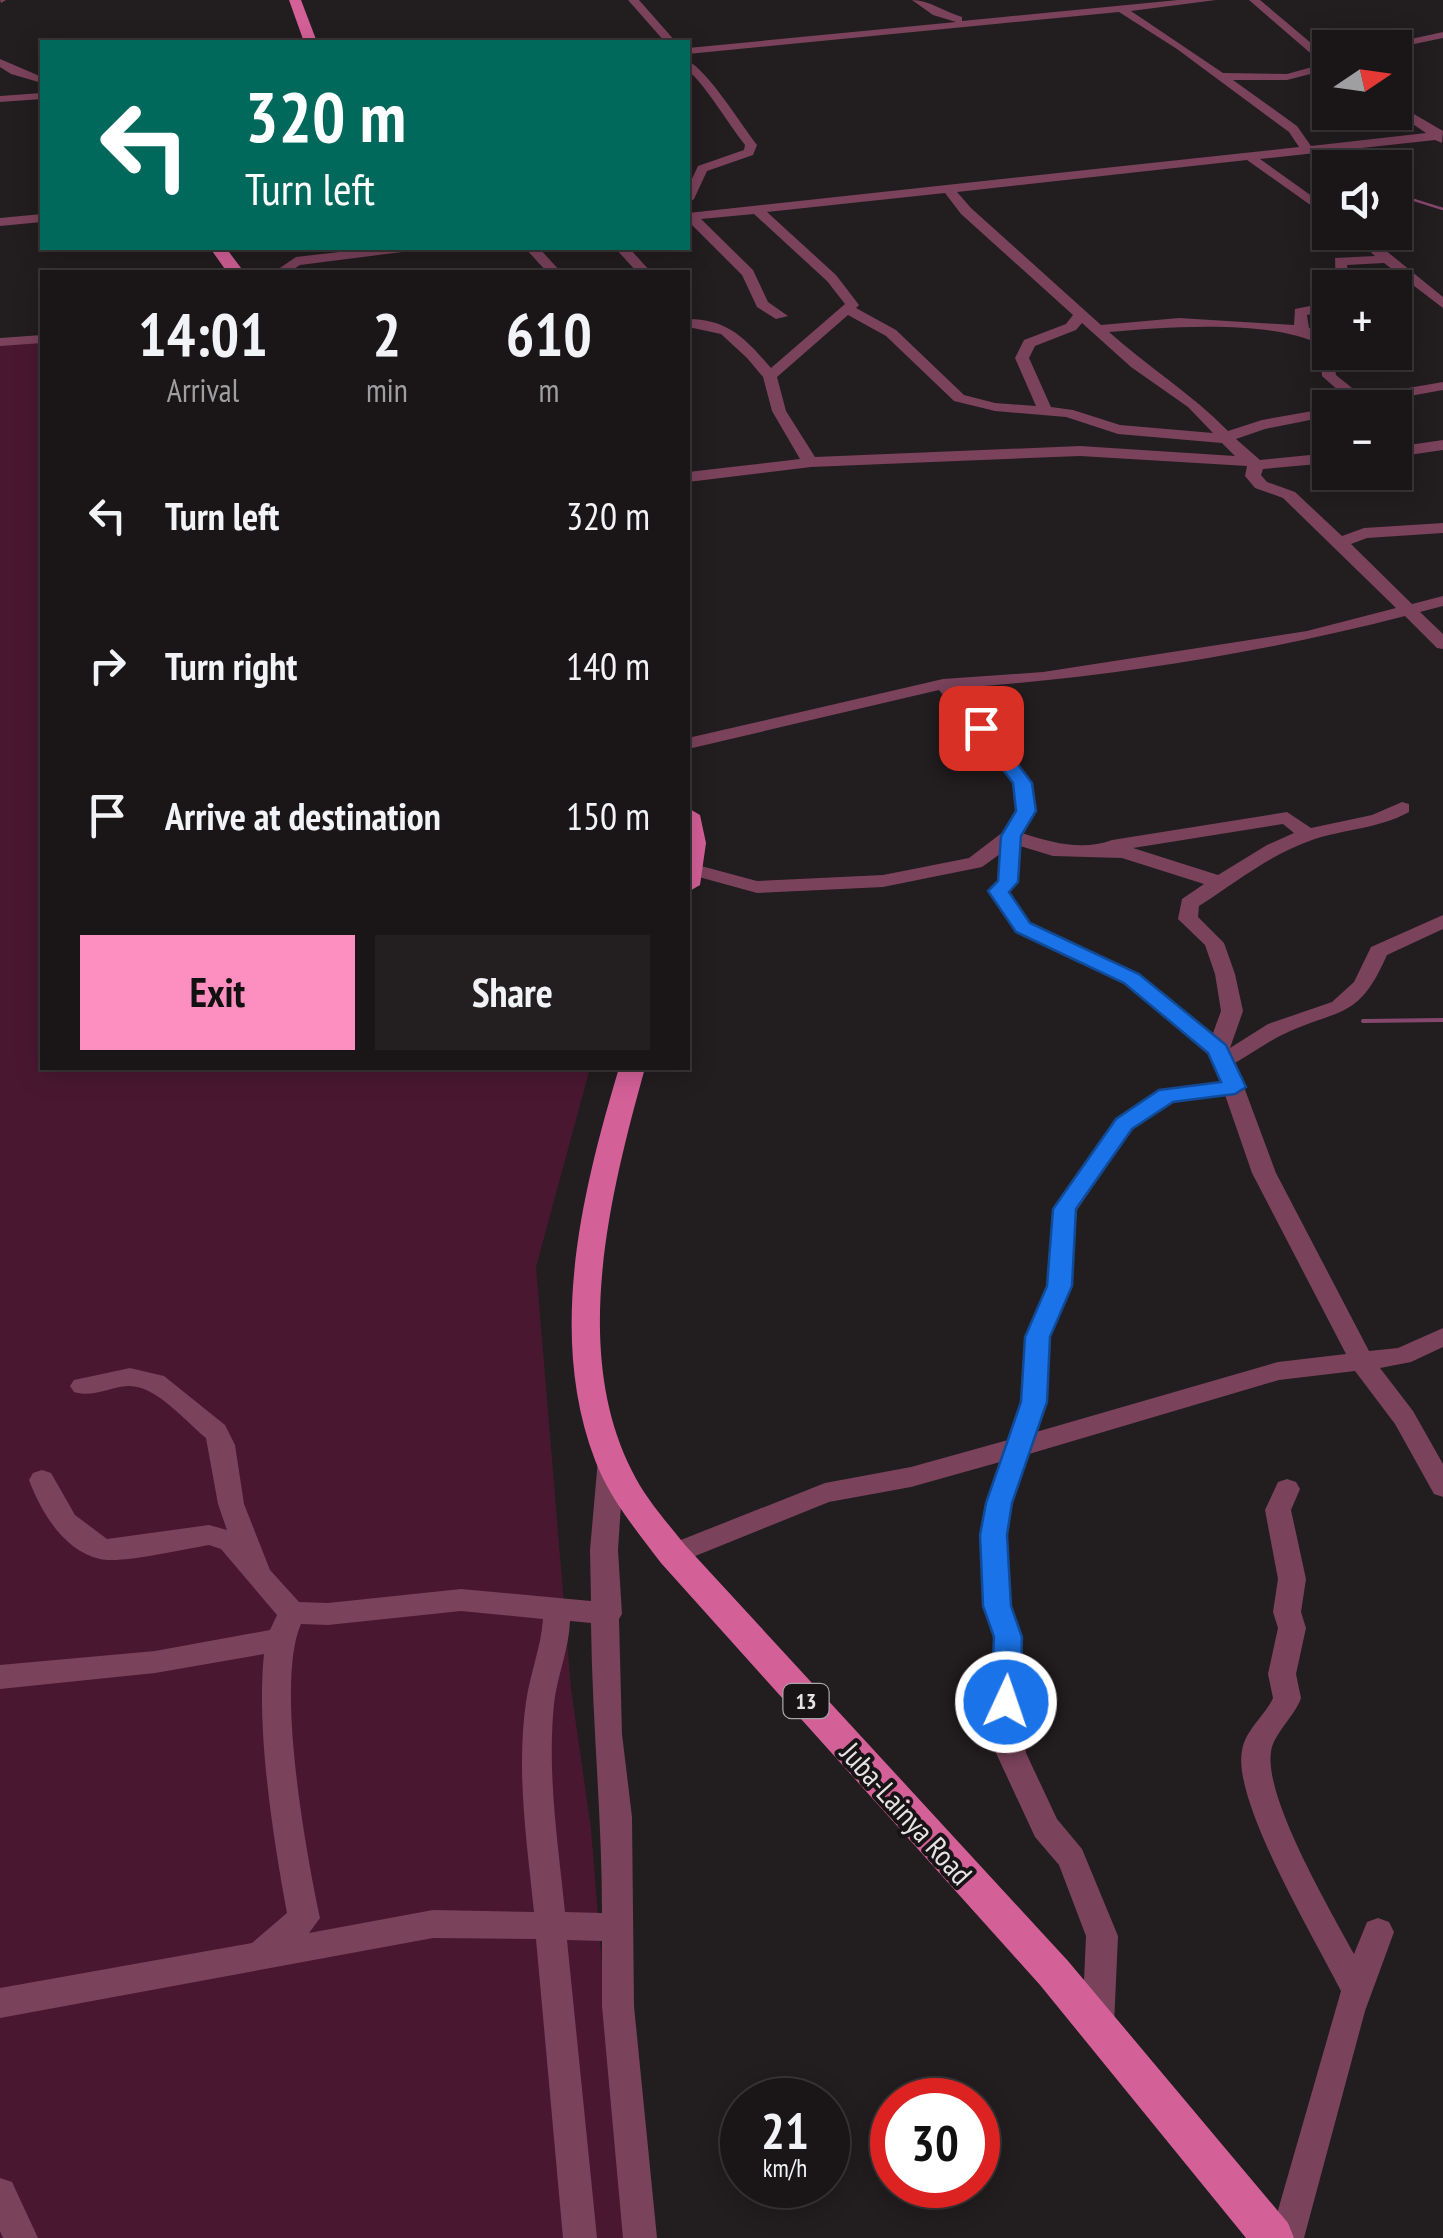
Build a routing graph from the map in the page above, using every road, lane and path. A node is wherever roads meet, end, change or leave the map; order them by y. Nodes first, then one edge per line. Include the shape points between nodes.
1 (295, 0) edge
2 (633, 0) edge
3 (917, 0) edge
4 (1211, 0) edge
5 (1254, 0) edge
6 (1193, 1) edge
7 (996, 10) dead end
8 (1121, 10) junction
9 (1008, 19) junction
10 (969, 22) junction
11 (1443, 35) edge
12 (310, 40) edge
13 (669, 40) edge
14 (1412, 41) edge
15 (1312, 49) edge
16 (690, 50) edge
17 (708, 50) junction
18 (0, 62) edge
19 (690, 64) edge
20 (690, 66) edge
21 (1312, 69) edge
22 (1217, 76) junction
23 (40, 79) edge
24 (40, 96) edge
25 (0, 98) edge
26 (1412, 119) edge
27 (1441, 137) edge
28 (1309, 152) junction
29 (1249, 156) junction
30 (949, 189) junction
31 (690, 195) edge
32 (1312, 202) edge
33 (758, 210) junction
34 (690, 217) edge
35 (40, 218) edge
36 (690, 218) edge
37 (0, 222) edge
38 (219, 250) edge
39 (386, 250) edge
40 (534, 250) edge
41 (624, 250) edge
42 (1376, 250) edge
43 (1387, 259) junction
44 (234, 270) edge
45 (284, 270) edge
46 (552, 270) edge
47 (642, 270) edge
48 (1341, 270) edge
49 (1441, 301) edge
50 (847, 309) junction
51 (1312, 310) edge
52 (1082, 313) junction
53 (781, 316) dead end
54 (690, 320) edge
55 (1100, 329) junction
56 (1302, 330) junction
57 (40, 338) edge
58 (0, 342) edge
59 (770, 376) junction
60 (1443, 386) edge
61 (1346, 390) edge
62 (1412, 393) edge
63 (1046, 410) junction
64 (1312, 415) edge
65 (1223, 438) junction
66 (1412, 444) edge
67 (1443, 445) edge
68 (1417, 448) junction
69 (1412, 449) edge
70 (1312, 459) edge
71 (810, 462) junction
72 (1251, 463) junction
73 (690, 477) edge
74 (1443, 528) edge
75 (1340, 543) junction
76 (1443, 601) edge
77 (1407, 610) junction
78 (1443, 644) edge
79 (943, 684) junction
80 (690, 743) edge
81 (1402, 808) dead end
82 (690, 824) edge
83 (1308, 834) junction
84 (1011, 836) junction
85 (1079, 851) junction
86 (690, 871) edge
87 (690, 878) edge
88 (1224, 884) junction
89 (1443, 921) edge
90 (1222, 1055) junction
91 (631, 1070) edge
92 (1235, 1087) junction
93 (1443, 1337) edge
94 (1363, 1362) junction
95 (83, 1386) dead end
96 (1023, 1444) junction
97 (611, 1459) junction
98 (42, 1480) dead end
99 (1443, 1487) edge
100 (1287, 1489) dead end
101 (673, 1554) junction
102 (258, 1575) junction
103 (558, 1609) junction
104 (608, 1614) junction
105 (286, 1626) junction
106 (0, 1677) edge
107 (619, 1927) junction
108 (550, 1929) junction
109 (1378, 1932) dead end
110 (257, 1955) junction
111 (1356, 1991) junction
112 (0, 2003) edge
113 (1098, 2025) junction
114 (0, 2194) edge
115 (21, 2238) edge
116 (580, 2238) edge
117 (640, 2238) edge
118 (1272, 2238) edge
119 (1287, 2238) edge

1 - 12 main road
2 - 13 street
3 - 10 street via 937,14
4 - 6 street
5 - 15 street
6 - 8 street
7 - 9 street
8 - 9 street
8 - 22 street
9 - 10 street
10 - 17 street
11 - 14 street
16 - 17 street
17 - 19 street
18 - 23 street
20 - 31 street via 751,145 702,169
21 - 22 street via 1288,77
22 - 28 street via 1300,135
24 - 25 street
26 - 27 street
27 - 28 street
28 - 29 street
29 - 30 street
29 - 32 street
30 - 33 street
30 - 52 street
33 - 34 street
33 - 50 street via 846,294 852,304
35 - 37 street
36 - 53 street via 748,273 762,304
38 - 44 main road
39 - 45 street via 296,261
40 - 46 street
41 - 47 street
42 - 43 street
43 - 48 street via 1340,261
43 - 49 street
50 - 59 street
50 - 63 street via 891,333 959,398
51 - 56 street via 1300,312
52 - 55 street
52 - 63 street via 1071,327 1029,343 1022,358
54 - 59 street via 733,332
55 - 56 street via 1179,322
55 - 65 street
56 - 61 street via 1326,342 1329,376
57 - 58 street
59 - 71 street via 772,396
60 - 62 street
63 - 65 street via 1118,429
64 - 65 street
65 - 72 street
66 - 68 street
67 - 68 street
68 - 69 street
70 - 72 street
71 - 72 street via 1080,451
71 - 73 street
72 - 75 street via 1262,485 1289,494
74 - 75 street via 1364,533
75 - 77 street
76 - 77 street
77 - 78 street
77 - 79 street via 1308,636 1043,677
79 - 80 street
79 - 84 street via 1023,783 1026,811
81 - 83 street via 1379,823
82 - 86 main road
83 - 85 street via 1287,818
83 - 88 street via 1258,856
84 - 85 street
84 - 87 street via 975,863 883,880 757,887
84 - 90 street via 1008,882 998,891 1023,928 1120,971
85 - 88 street via 1124,852
88 - 90 street via 1186,912 1214,943 1224,974 1232,1011
89 - 90 street via 1378,952 1362,985 1340,1007
90 - 92 street
91 - 97 main road, Juba-Lainya Road / 13 via 607,1149 592,1242 588,1329
92 - 94 street via 1264,1174
92 - 96 street via 1167,1095 1124,1124 1064,1209 1059,1286 1038,1337 1034,1402
93 - 94 street via 1402,1356
94 - 96 street via 1241,1380
94 - 99 street
95 - 102 street via 130,1378 155,1382 216,1432 231,1504
96 - 101 street via 911,1477 825,1493
96 - 113 street via 994,1535 997,1606 1008,1637 1012,1753 1046,1828 1072,1858 1102,1936
97 - 101 main road, Juba-Lainya Road / 13
97 - 104 street via 604,1550
98 - 102 street via 70,1528 104,1550 209,1535 230,1541
100 - 111 street via 1278,1510 1292,1579 1292,1628 1282,1674 1287,1698 1256,1751 1257,1775 1269,1820
101 - 113 main road, Juba-Lainya Road / 13
102 - 105 street
103 - 104 street
103 - 105 street via 461,1600 328,1614
103 - 108 street via 536,1755
104 - 107 street
105 - 106 street via 155,1662
105 - 110 street via 275,1686 304,1918
107 - 108 street
107 - 117 street via 618,2006
108 - 110 street via 460,1921
108 - 116 street
109 - 111 street
110 - 112 street
111 - 119 street
113 - 118 main road, Juba-Lainya Road / 13
114 - 115 street

